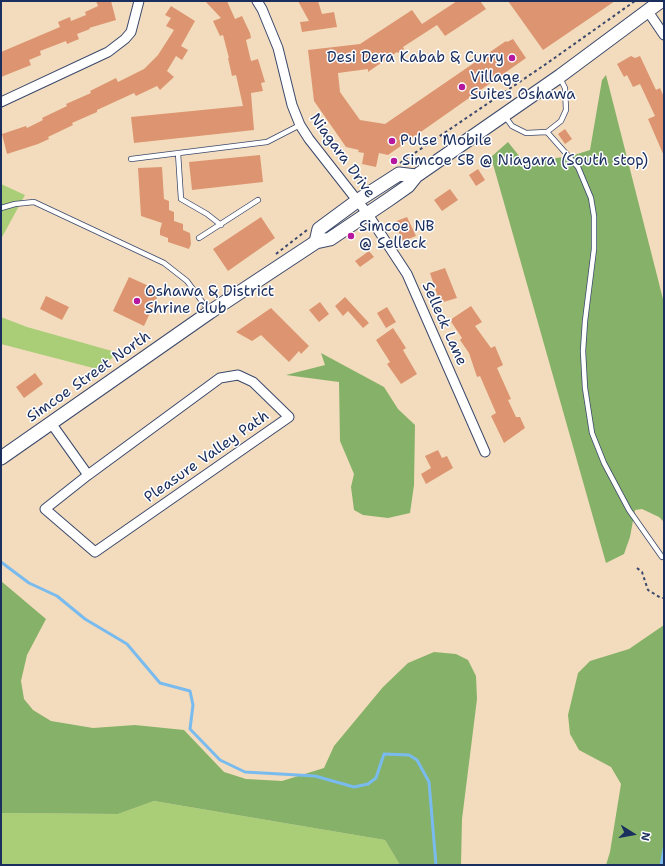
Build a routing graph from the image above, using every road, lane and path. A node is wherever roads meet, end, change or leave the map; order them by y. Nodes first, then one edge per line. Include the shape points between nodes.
1 (139, 1) edge
2 (257, 1) edge
3 (661, 1) edge
4 (647, 10) junction
5 (664, 35) edge
6 (560, 76) junction
7 (1, 102) edge
8 (504, 115) junction
9 (300, 125) junction
10 (547, 132) junction
11 (178, 153) junction
12 (131, 159) dead end
13 (416, 176) junction
14 (258, 200) dead end
15 (357, 201) junction
16 (1, 208) edge
17 (367, 213) junction
18 (221, 224) junction
19 (199, 238) dead end
20 (316, 242) junction
21 (210, 312) junction
22 (50, 423) junction
23 (485, 452) dead end
24 (1, 458) edge
25 (88, 475) junction
26 (663, 558) edge
27 (637, 568) dead end
28 (664, 598) edge

1 - 7 street via 131,32 108,52
2 - 9 street, Niagara Drive via 278,48 292,105
3 - 4 main road, Simcoe Street North
4 - 5 street
4 - 6 main road, Simcoe Street North
6 - 8 main road, Simcoe Street North
6 - 10 lane via 565,88 566,110 561,121
8 - 10 lane via 512,126 526,133
8 - 13 main road, Simcoe Street North
9 - 11 lane via 267,142
9 - 15 street, Niagara Drive
10 - 26 lane via 578,167 591,198 594,216 594,248 583,352 592,433 604,463 629,510
11 - 12 lane
11 - 18 lane via 181,199
13 - 15 main road via 399,174
13 - 17 main road, Simcoe Street North via 408,186
14 - 18 lane
15 - 17 street, Niagara Drive
15 - 20 main road via 319,229
16 - 21 lane via 34,202 164,263 187,281
17 - 20 main road, Simcoe Street North via 330,239
17 - 23 street, Selleck Lane via 407,274
18 - 19 lane
20 - 21 main road, Simcoe Street North
21 - 22 main road, Simcoe Street North
22 - 24 main road, Simcoe Street North
22 - 25 street
25 - 25 street, Pleasure Valley Path via 45,509 95,552 289,417 253,382 238,375 220,378
27 - 28 path via 642,572 648,590

